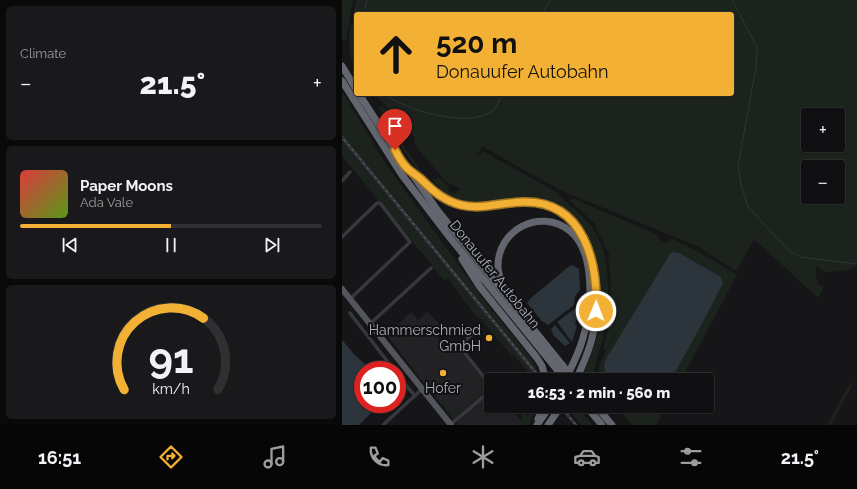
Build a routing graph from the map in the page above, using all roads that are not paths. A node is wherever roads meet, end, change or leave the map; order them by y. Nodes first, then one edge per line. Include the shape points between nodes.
1 (342, 66) edge
2 (342, 81) edge
3 (354, 86) edge
4 (360, 96) edge
5 (406, 167) junction
6 (350, 172) dead end
7 (342, 180) edge
8 (342, 237) edge
9 (451, 239) junction
10 (431, 268) dead end
11 (342, 289) edge
12 (350, 299) junction
13 (512, 304) junction
14 (350, 313) dead end
15 (370, 324) junction
16 (474, 333) dead end
17 (387, 361) edge
18 (544, 373) edge
19 (560, 373) edge
20 (568, 373) edge
21 (569, 373) edge
22 (578, 373) edge
23 (406, 385) edge
24 (422, 389) junction
25 (415, 396) junction
26 (541, 413) edge
27 (545, 413) edge
28 (556, 413) edge
29 (592, 413) edge
30 (602, 413) edge
31 (549, 424) edge
32 (383, 425) edge
33 (450, 425) edge
34 (536, 425) edge
35 (602, 425) edge
36 (612, 425) edge

1 - 3 highway
2 - 9 highway, Donauufer Autobahn via 394,163
4 - 5 highway, Donauufer Autobahn
5 - 13 highway, Donauufer Autobahn
5 - 22 highway via 434,193 456,204 477,207 520,202 536,203 560,212 576,226 590,253 597,300 590,344
6 - 7 street
8 - 12 street via 380,203 410,242
9 - 18 highway via 470,273 537,358
9 - 19 highway, Donauufer Autobahn, bridge
10 - 15 street
11 - 12 main road
12 - 15 main road
13 - 20 highway via 498,268 500,251 506,239 521,226 536,221 554,222 569,230 578,240 585,256 590,294 583,337
13 - 21 highway, Donauufer Autobahn, bridge
14 - 17 street
15 - 24 main road
16 - 33 street via 460,344 460,347 487,381 490,386 489,392
23 - 25 street
24 - 25 street
24 - 33 main road
25 - 32 street
26 - 34 highway
27 - 34 highway
28 - 31 highway
29 - 35 highway
30 - 36 highway

